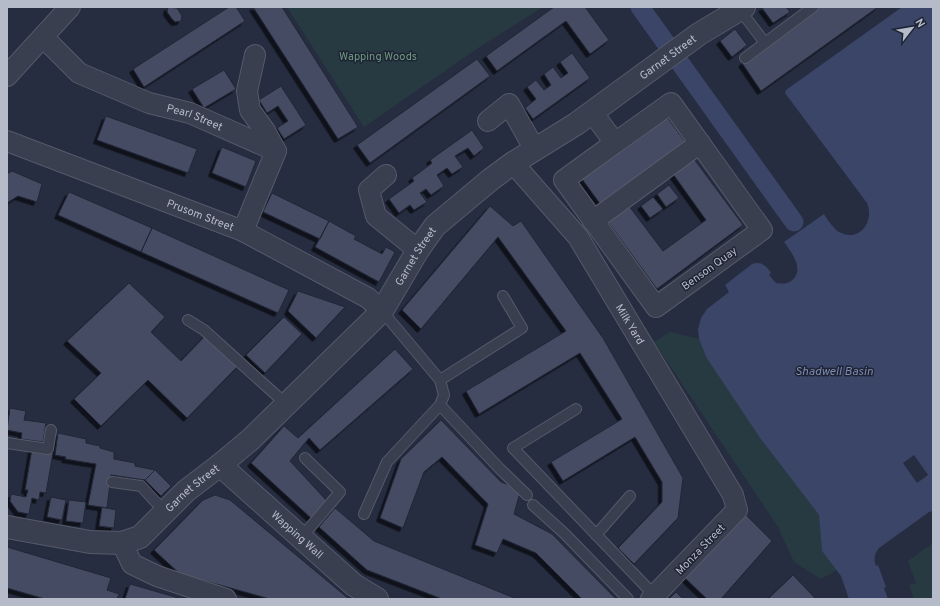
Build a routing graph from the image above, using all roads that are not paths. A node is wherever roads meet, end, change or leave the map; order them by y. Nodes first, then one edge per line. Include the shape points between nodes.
1 (70, 7) edge
2 (813, 7) edge
3 (742, 8) edge
4 (43, 37) junction
5 (765, 43) junction
6 (255, 55) dead end
7 (745, 58) dead end
8 (7, 76) edge
9 (592, 112) junction
10 (488, 121) dead end
11 (7, 140) edge
12 (615, 143) junction
13 (700, 143) junction
14 (535, 150) junction
15 (276, 151) junction
16 (513, 163) junction
17 (386, 175) dead end
18 (593, 221) junction
19 (243, 231) junction
20 (418, 250) junction
21 (503, 296) dead end
22 (382, 311) junction
23 (188, 320) dead end
24 (440, 380) junction
25 (286, 404) junction
26 (440, 405) junction
27 (576, 409) dead end
28 (51, 430) dead end
29 (7, 444) edge
30 (305, 458) dead end
31 (220, 465) junction
32 (112, 482) dead end
33 (527, 495) dead end
34 (733, 495) joint
35 (630, 496) dead end
36 (533, 505) dead end
37 (165, 512) junction
38 (364, 514) dead end
39 (7, 528) edge
40 (596, 535) junction
41 (301, 538) junction
42 (122, 543) junction
43 (653, 597) edge
44 (226, 599) edge
45 (377, 599) edge
46 (628, 599) edge

1 - 4 street
2 - 5 lane
3 - 5 lane
3 - 9 street, Garnet Street via 699,34
4 - 8 street
4 - 15 street, Pearl Street via 79,74 149,103 190,113
5 - 7 lane
6 - 15 street via 247,91 250,110
9 - 12 street
9 - 14 street, Garnet Street
10 - 14 street via 509,104
11 - 19 street, Prusom Street
12 - 13 street, Benson Quay via 670,103
12 - 18 street, Benson Quay via 564,180
13 - 18 street
13 - 18 street, Benson Quay via 762,230 656,307
14 - 16 street, Garnet Street
15 - 19 street
16 - 20 street, Garnet Street via 435,226
16 - 34 street, Milk Yard via 578,237
17 - 20 street via 369,190 376,216
19 - 22 street, Prusom Street via 368,298
20 - 22 street, Garnet Street
21 - 24 lane via 522,328
22 - 24 lane
22 - 25 street, Garnet Street
23 - 25 lane via 204,330
24 - 26 lane via 444,395
25 - 31 street, Garnet Street via 250,440
26 - 33 lane
26 - 38 lane via 387,462
27 - 40 lane via 513,448
28 - 29 lane via 48,449
30 - 41 lane via 340,492
31 - 37 street, Garnet Street via 186,491
31 - 41 street, Wapping Wall
32 - 37 lane via 140,486
34 - 43 street, Monza Street via 737,510
35 - 40 lane
36 - 46 lane
37 - 42 street, Garnet Street via 140,537
39 - 42 street via 90,542
40 - 43 lane
41 - 45 street, Wapping Wall via 354,585
42 - 44 street via 132,564 156,576

